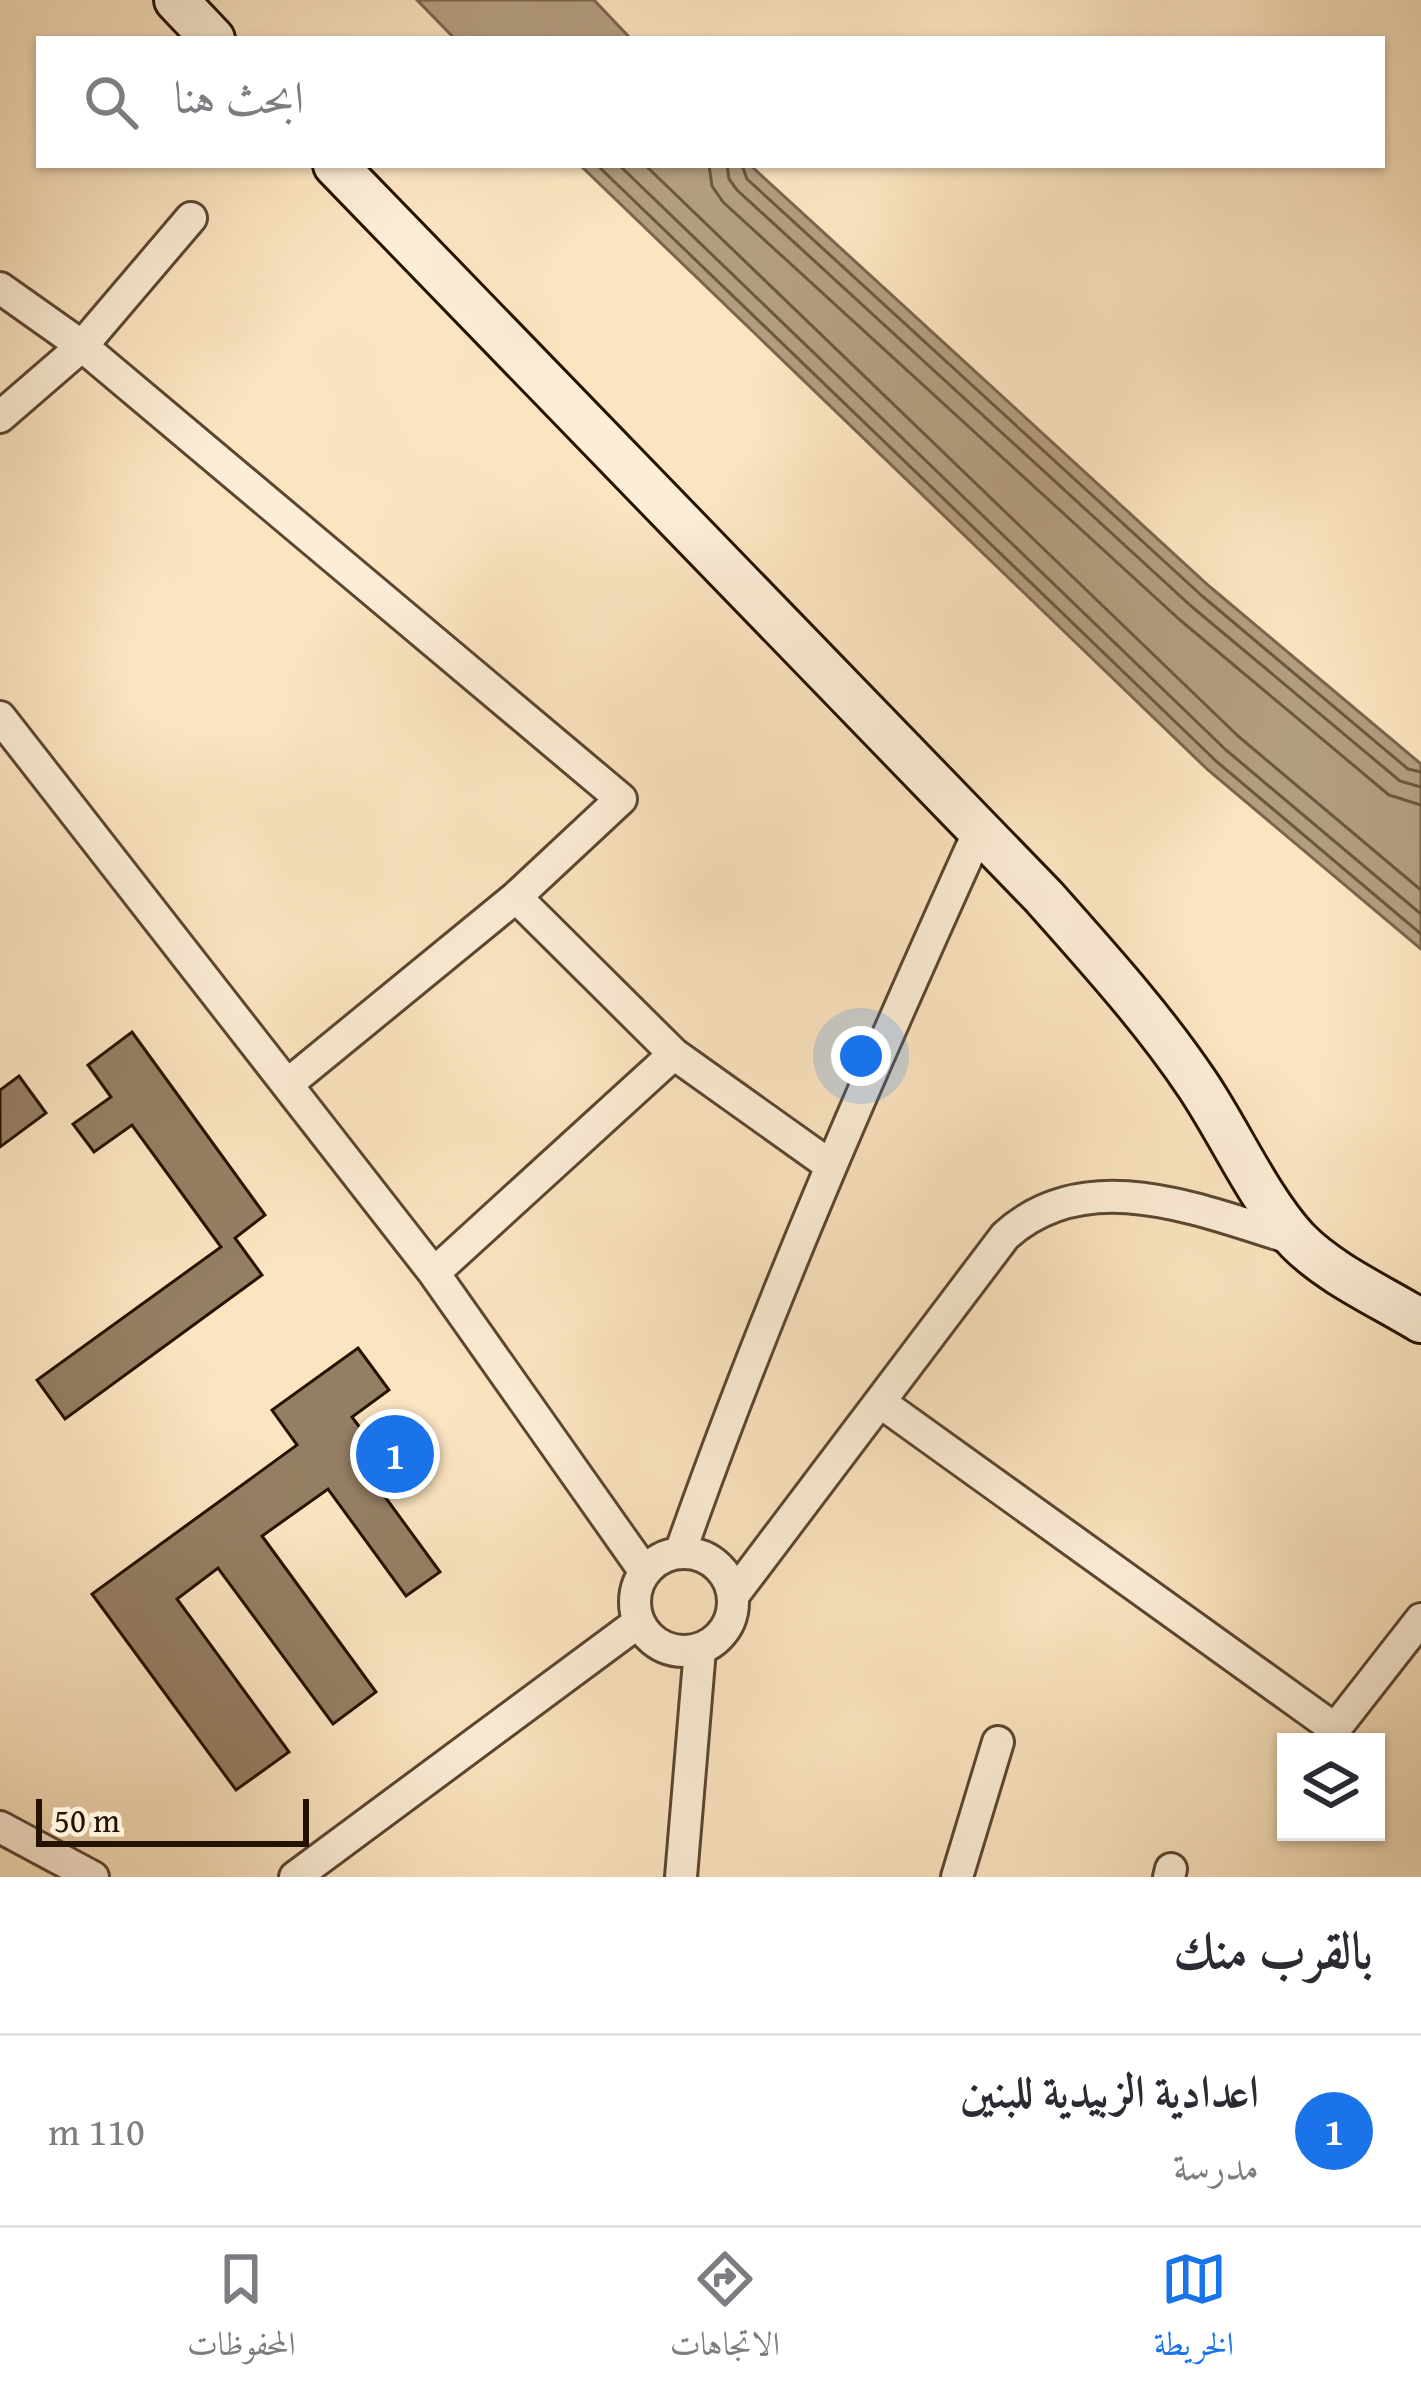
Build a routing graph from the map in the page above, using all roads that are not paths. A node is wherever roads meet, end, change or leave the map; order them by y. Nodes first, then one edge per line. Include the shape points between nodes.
1 (176, 0) edge
2 (210, 36) edge
3 (337, 168) edge
4 (191, 218) dead end
5 (0, 288) edge
6 (82, 346) junction
7 (0, 417) edge
8 (0, 717) edge
9 (978, 833) junction
10 (516, 897) junction
11 (674, 1054) junction
12 (289, 1083) junction
13 (831, 1166) junction
14 (1297, 1240) junction
15 (434, 1274) junction
16 (1421, 1321) edge
17 (880, 1402) junction
18 (680, 1553) junction
19 (645, 1572) junction
20 (733, 1596) junction
21 (1421, 1619) edge
22 (639, 1622) junction
23 (700, 1649) junction
24 (998, 1742) dead end
25 (0, 1827) edge
26 (90, 1876) edge
27 (295, 1877) edge
28 (681, 1877) edge
29 (957, 1877) edge

1 - 2 street
3 - 9 street
4 - 6 street
5 - 6 street
6 - 7 street
6 - 10 street via 621,799
8 - 12 street
9 - 13 street
9 - 14 street via 1155,1026
10 - 11 street
10 - 12 street
11 - 13 street
11 - 15 street
12 - 15 street
13 - 18 street
14 - 16 street
14 - 17 street via 1153,1200 1097,1197 1050,1206 1005,1236
15 - 19 street
17 - 20 street
17 - 21 street via 1335,1729
18 - 19 street
18 - 20 street via 721,1569
19 - 22 street via 637,1588
20 - 23 street via 726,1628
22 - 23 street via 676,1651
22 - 27 street
23 - 28 street
24 - 29 street
25 - 26 street

